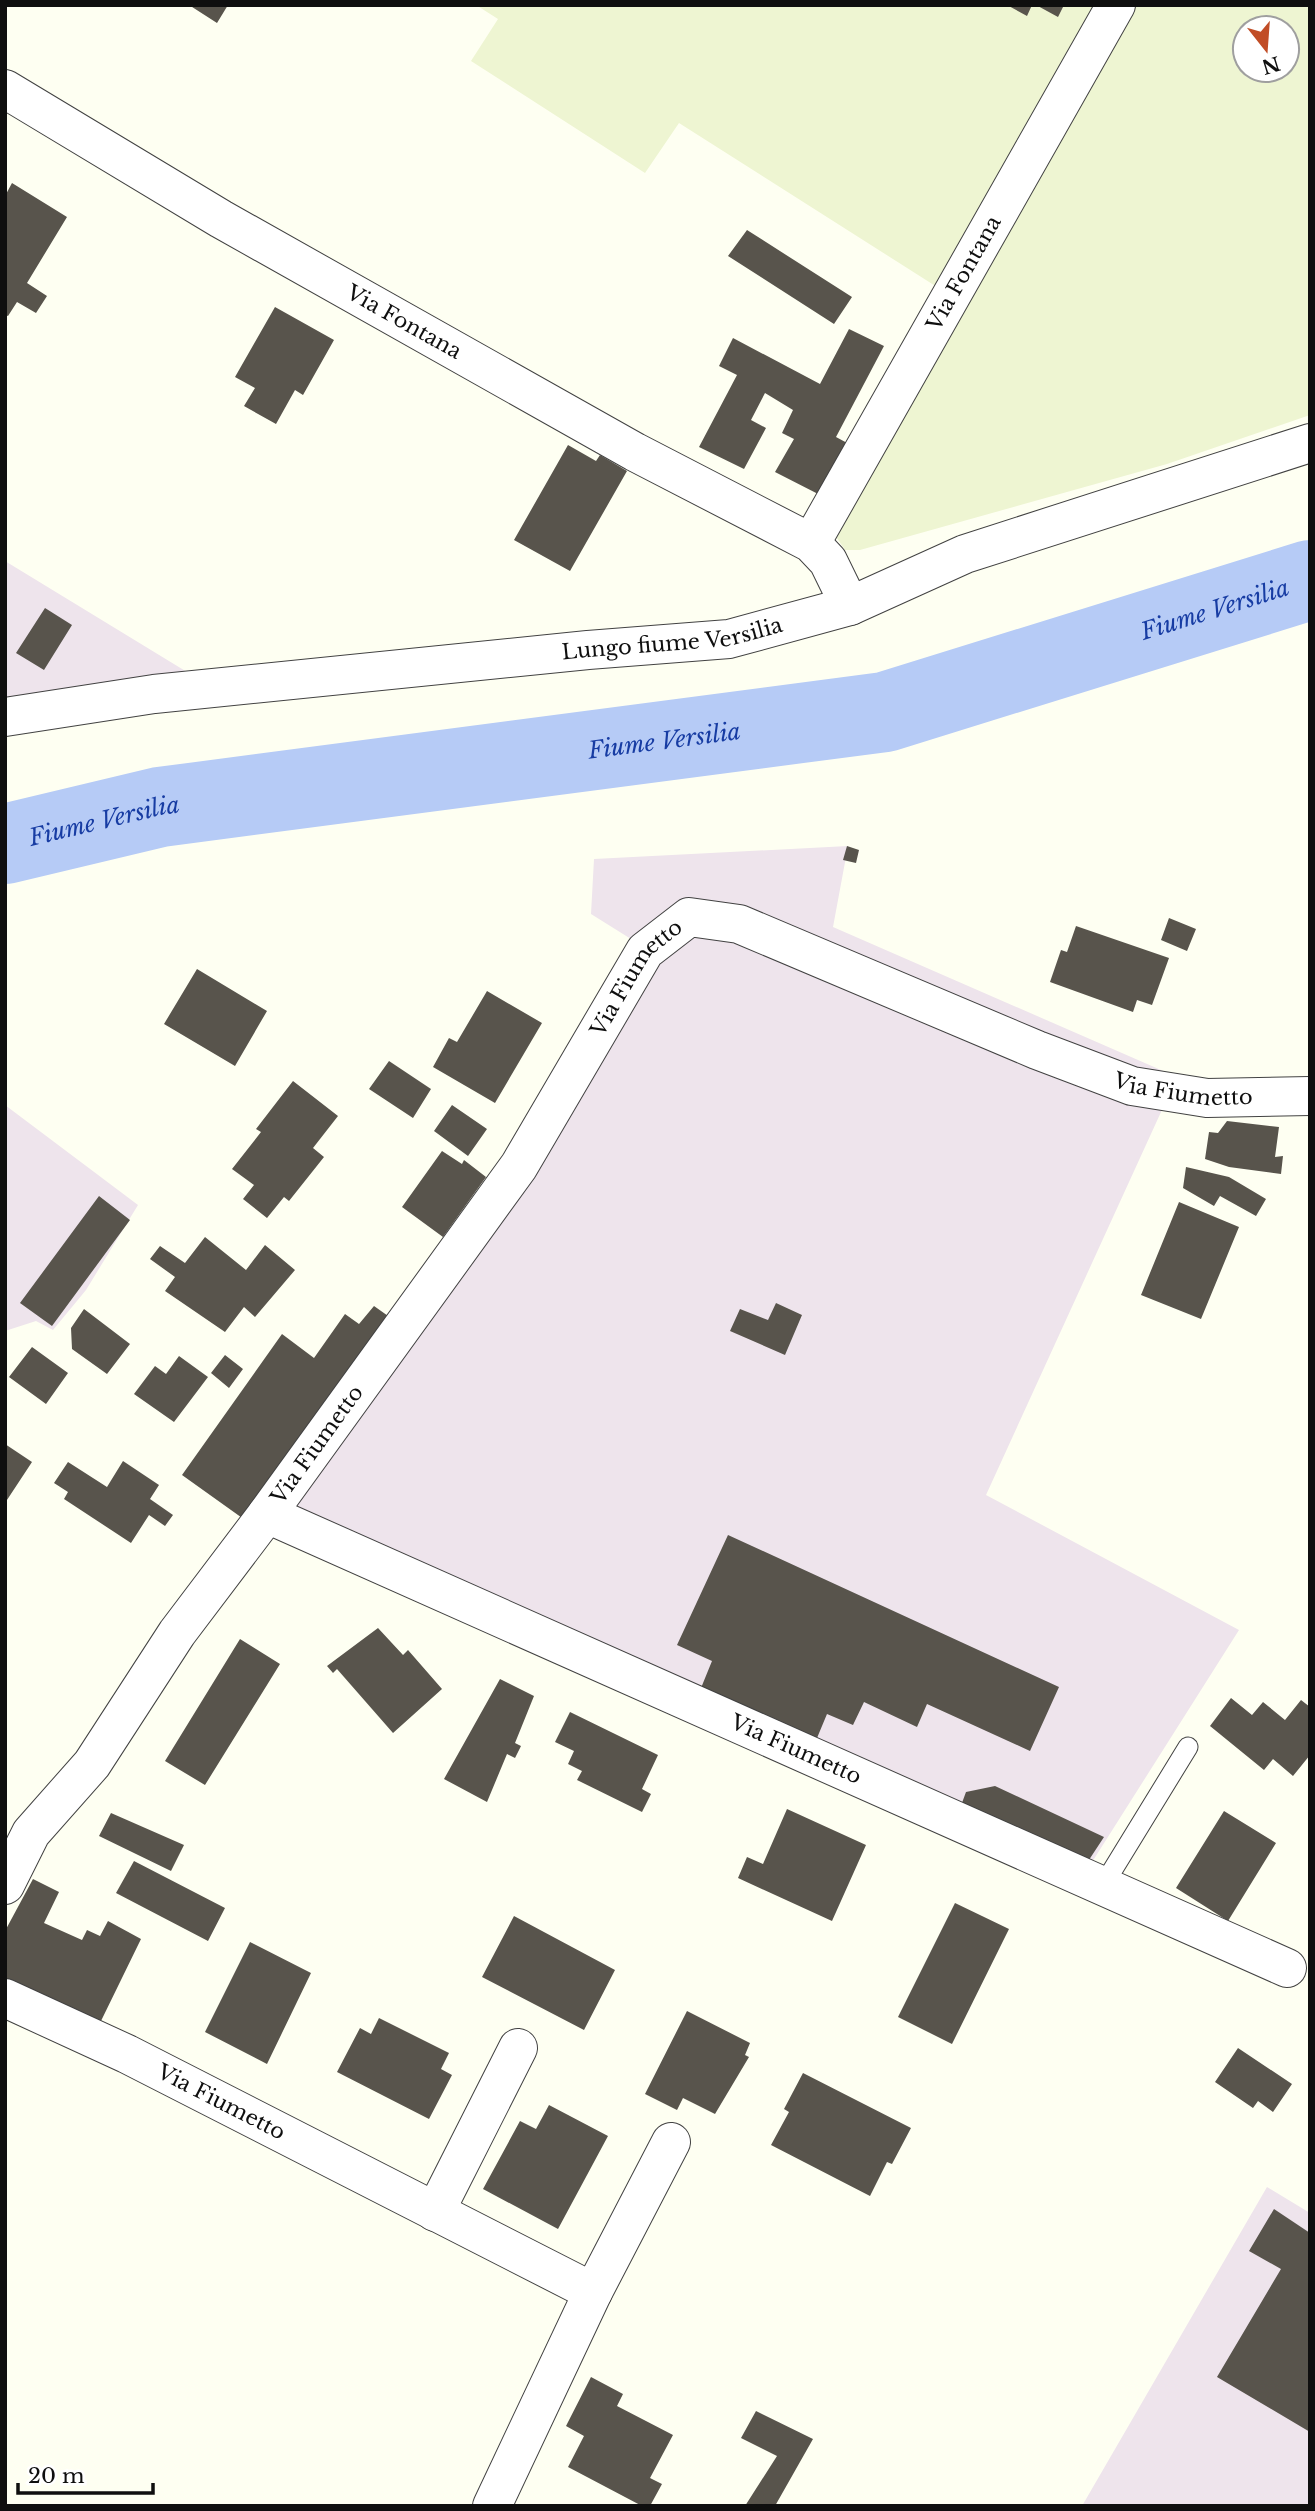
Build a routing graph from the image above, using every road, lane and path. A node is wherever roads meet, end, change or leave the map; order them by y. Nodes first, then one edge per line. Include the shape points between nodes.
1 (1116, 5) edge
2 (5, 89) edge
3 (1310, 443) edge
4 (811, 543) junction
5 (850, 606) junction
6 (5, 718) edge
7 (1310, 1096) edge
8 (267, 1514) junction
9 (1188, 1747) dead end
10 (18, 1828) edge
11 (1104, 1884) junction
12 (5, 1885) edge
13 (1287, 1968) dead end
14 (5, 1998) edge
15 (518, 2048) dead end
16 (671, 2142) dead end
17 (435, 2212) junction
18 (593, 2292) junction
19 (492, 2506) edge

1 - 4 street, Via Fontana
2 - 4 street, Via Fontana via 245,233 635,452
3 - 5 street, Lungo fiume Versilia via 965,554
4 - 5 street, Via Fontana via 828,561
5 - 6 street, Lungo fiume Versilia via 729,639 155,694
7 - 8 street, Via Fiumetto via 1207,1098 1132,1086 739,924 688,918 645,951 519,1166
8 - 10 street, Via Fiumetto via 177,1633 92,1764
8 - 11 street, Via Fiumetto
9 - 11 lane
10 - 12 street, Via Fiumetto
11 - 13 street, Via Fiumetto
14 - 17 street, Via Fiumetto via 127,2054
15 - 17 street
16 - 18 street
17 - 18 street, Via Fiumetto
18 - 19 street

